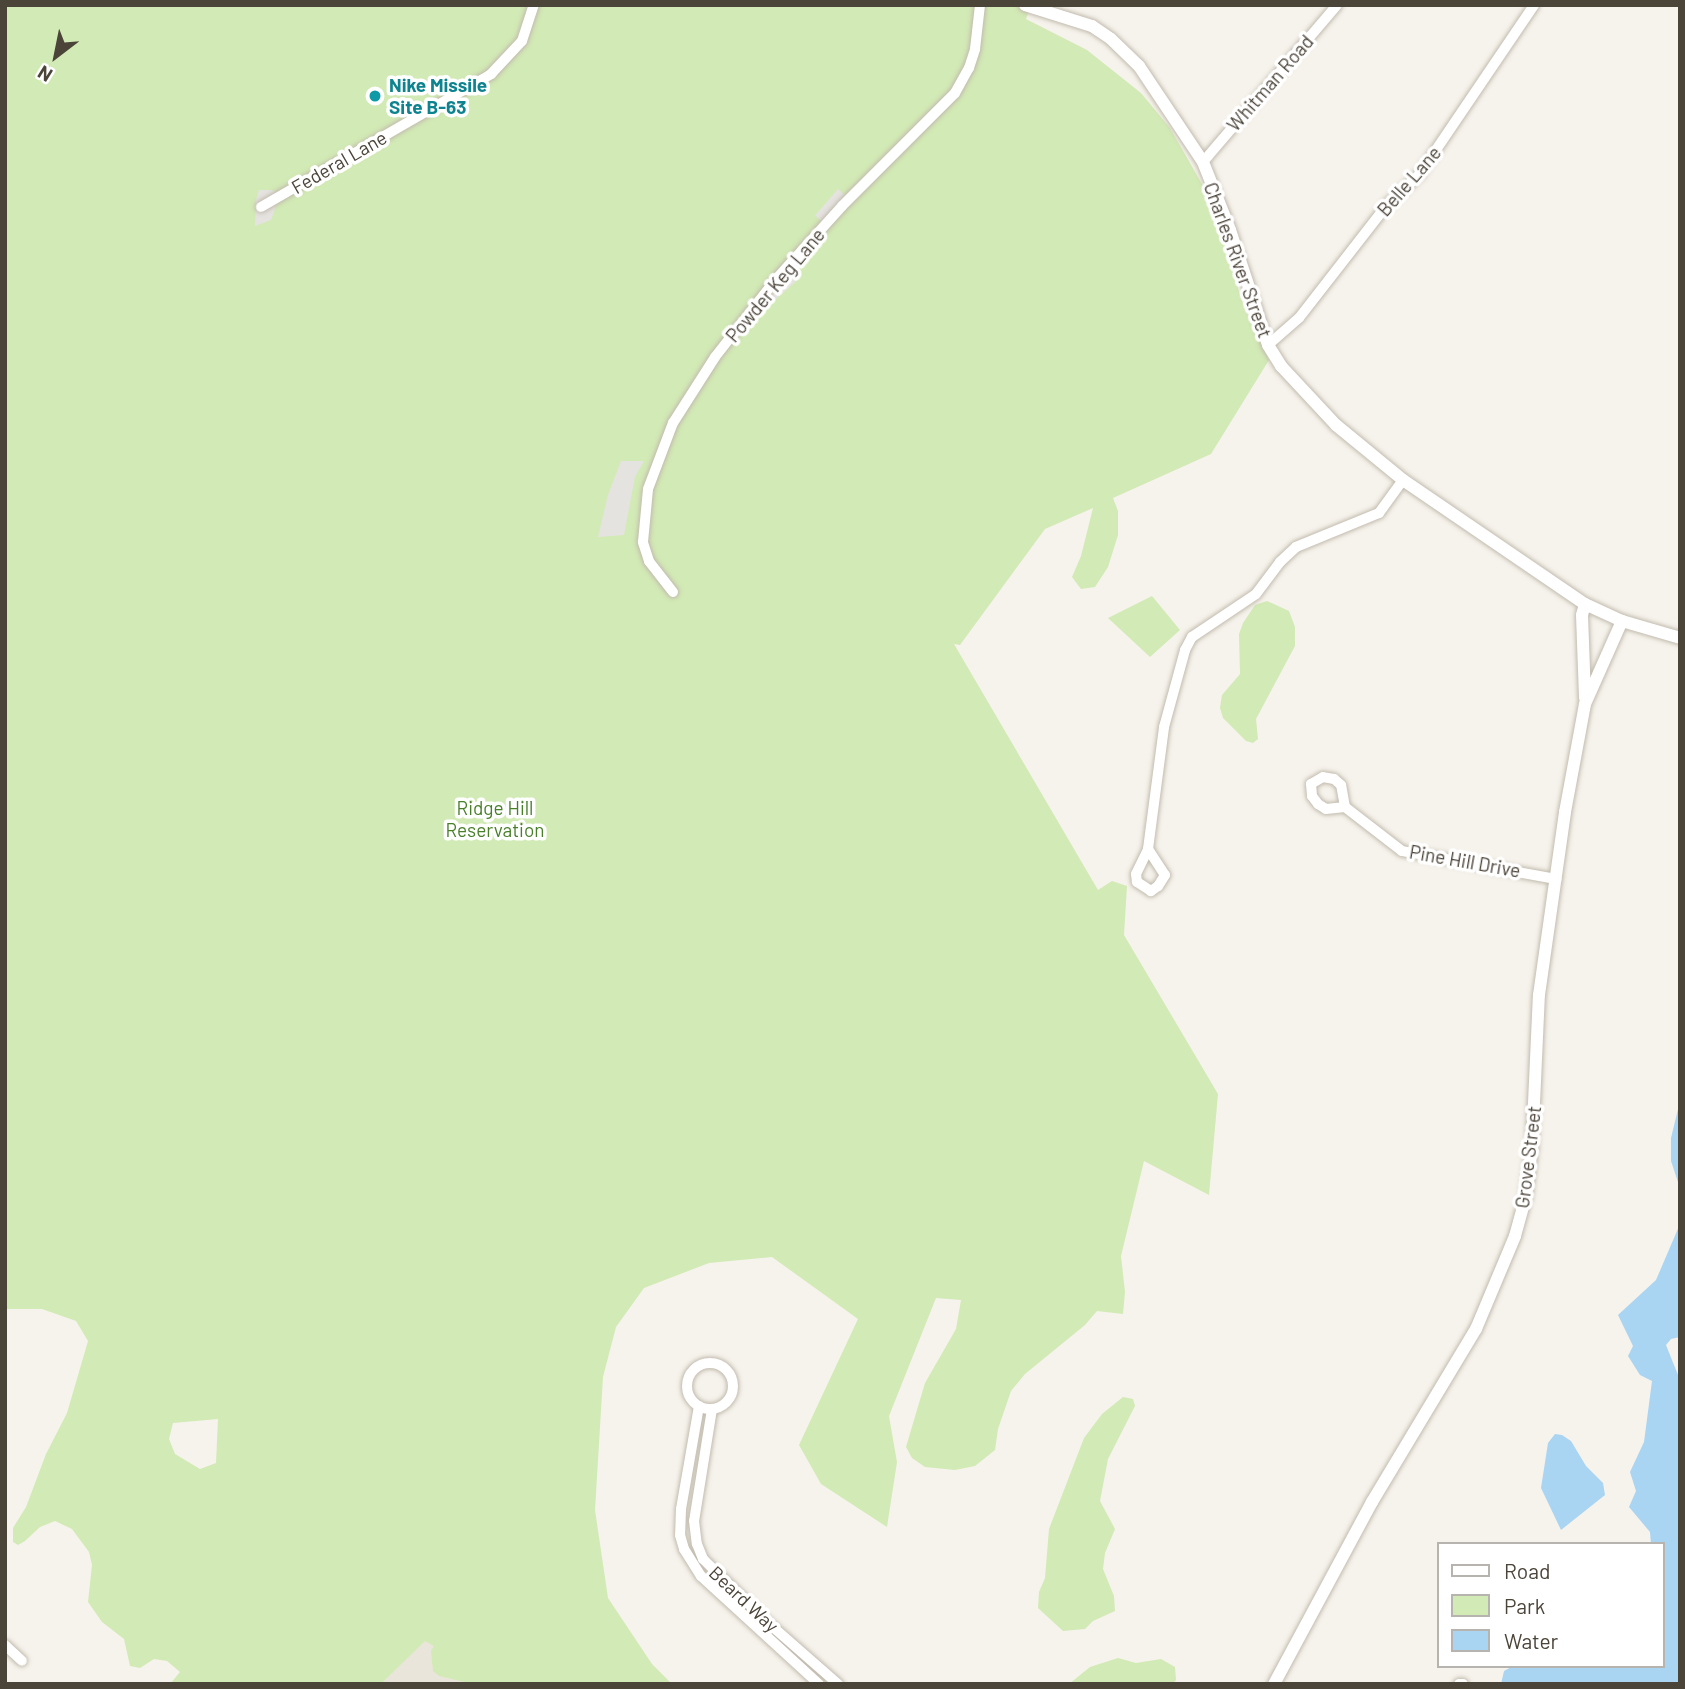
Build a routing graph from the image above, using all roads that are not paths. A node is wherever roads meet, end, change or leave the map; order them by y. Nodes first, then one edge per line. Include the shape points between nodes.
1 (534, 5) edge
2 (980, 5) edge
3 (1025, 5) edge
4 (1337, 5) edge
5 (1534, 5) edge
6 (1203, 162) junction
7 (261, 207) dead end
8 (1268, 345) junction
9 (1403, 481) junction
10 (673, 592) dead end
11 (1585, 604) junction
12 (1622, 621) junction
13 (1680, 638) edge
14 (1585, 704) junction
15 (1345, 807) dead end
16 (1148, 849) dead end
17 (1556, 879) junction
18 (699, 1406) junction
19 (712, 1409) junction
20 (5, 1646) edge
21 (22, 1661) dead end
22 (819, 1684) edge
23 (838, 1684) edge
24 (1274, 1684) edge

1 - 7 street, Federal Lane via 522,41 491,74
2 - 10 street, Powder Keg Lane via 975,49 955,93 842,205 778,278 716,357 673,424 648,489 643,542 649,561
3 - 6 street, Charles River Street via 1092,26 1111,39 1139,66
4 - 6 street, Whitman Road
5 - 8 street, Belle Lane via 1419,175 1387,205 1299,318
6 - 8 street, Charles River Street
8 - 9 street, Charles River Street via 1307,396
9 - 11 street, Charles River Street
9 - 16 street via 1379,513 1296,547 1256,594 1192,637 1164,727
11 - 12 street, Charles River Street
11 - 14 street
12 - 13 street, Charles River Street
12 - 14 street, Grove Street
14 - 17 street, Grove Street
15 - 17 street, Pine Hill Drive via 1402,851
17 - 24 street, Grove Street via 1539,995 1532,1147 1526,1196 1512,1246 1476,1329 1372,1502
18 - 19 street
18 - 19 street, Beard Way via 689,1396 687,1381 696,1367 713,1362 728,1371 733,1385 727,1401
18 - 22 street, Beard Way via 681,1509 680,1535 687,1556 713,1588
19 - 23 street, Beard Way via 694,1521 703,1559
20 - 21 street

